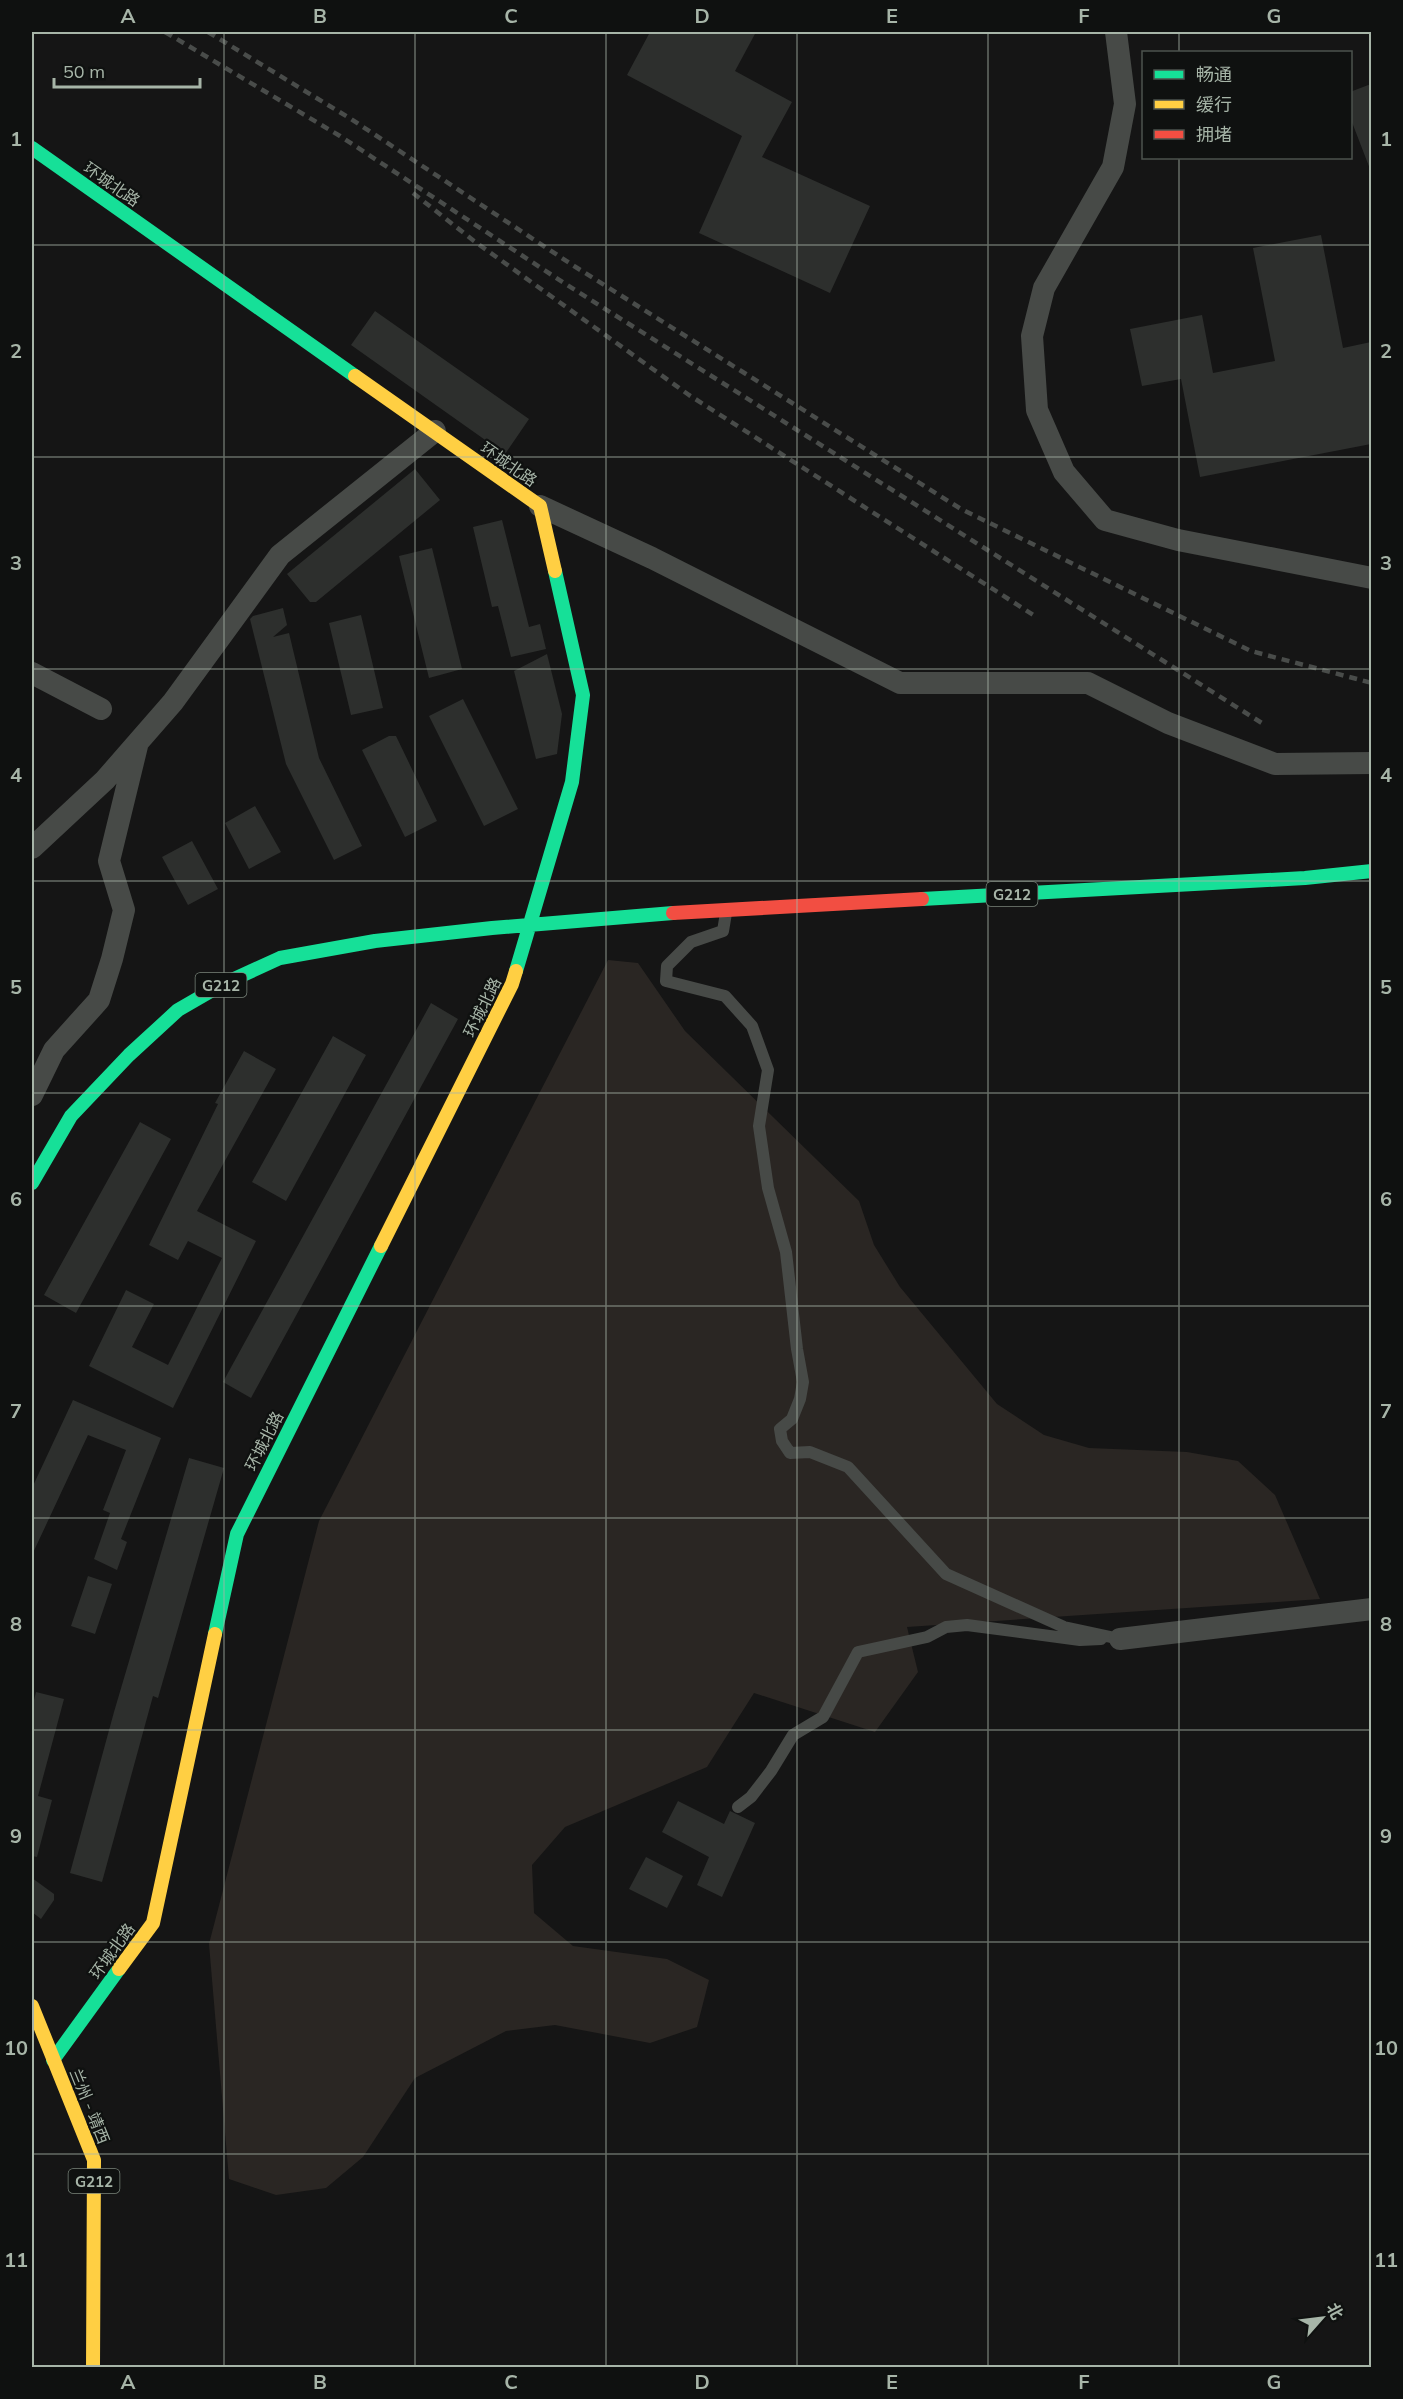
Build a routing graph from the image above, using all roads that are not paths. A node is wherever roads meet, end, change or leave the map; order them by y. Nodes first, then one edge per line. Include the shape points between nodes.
1 (1116, 32) edge
2 (32, 148) edge
3 (435, 431) junction
4 (540, 506) junction
5 (1371, 578) edge
6 (32, 673) edge
7 (101, 709) dead end
8 (138, 742) junction
9 (1371, 763) edge
10 (32, 849) edge
11 (1371, 871) edge
12 (726, 910) junction
13 (32, 1095) edge
14 (32, 1183) edge
15 (1371, 1609) edge
16 (1120, 1639) junction
17 (738, 1807) dead end
18 (32, 2006) edge
19 (53, 2060) junction
20 (93, 2367) edge

1 - 5 street via 1125,104 1113,167 1044,288 1032,336 1036,410 1064,472 1105,520 1178,540
2 - 3 main road, 环城北路
3 - 4 main road, 环城北路
3 - 8 street via 280,555 173,702
4 - 9 street via 663,563 900,683 1088,683 1168,723 1275,764
4 - 19 main road, 环城北路 via 584,695 572,782 512,984 237,1534 153,1923
6 - 7 street
8 - 10 street via 105,780
8 - 13 street via 109,861 124,910 112,959 99,1000 54,1050
11 - 12 main road, G212 via 1305,878
12 - 14 main road, G212 via 492,928 375,941 280,958 178,1010 70,1116
12 - 16 lane via 723,931 691,942 667,966 666,981 725,996 752,1026 768,1070 759,1126 768,1188 786,1252 803,1382 792,1419 780,1429 782,1441 790,1453 810,1452 848,1467 946,1574 1064,1627
15 - 16 street
16 - 17 lane via 1080,1640 967,1625 946,1627 927,1637 858,1652 824,1717 793,1735 771,1771
18 - 19 main road, 兰州 - 靖西 / G212
19 - 20 main road, 兰州 - 靖西 / G212 via 94,2160

